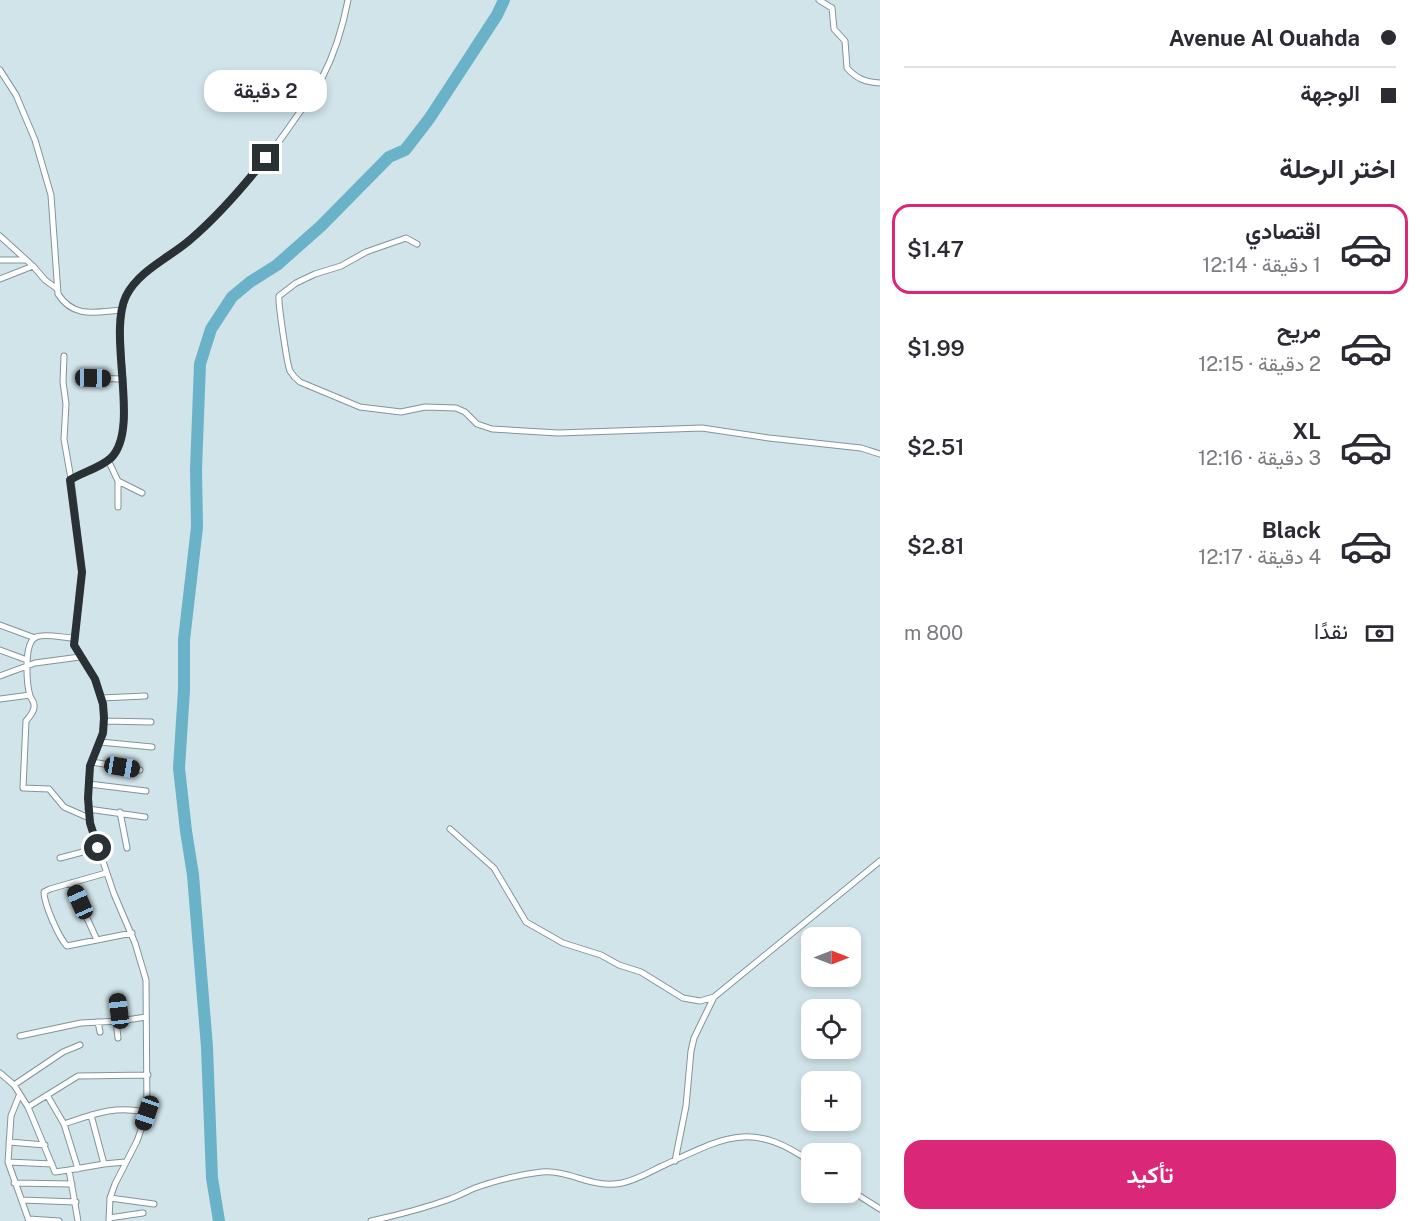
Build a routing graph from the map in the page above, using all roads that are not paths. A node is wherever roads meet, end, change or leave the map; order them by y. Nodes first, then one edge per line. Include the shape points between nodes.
1 (348, 0) edge
2 (819, 0) edge
3 (0, 70) edge
4 (880, 83) edge
5 (0, 236) edge
6 (417, 244) dead end
7 (0, 260) edge
8 (26, 260) junction
9 (33, 266) junction
10 (0, 279) edge
11 (56, 288) junction
12 (122, 310) junction
13 (64, 356) dead end
14 (86, 378) dead end
15 (123, 379) junction
16 (880, 454) edge
17 (108, 460) junction
18 (70, 480) junction
19 (118, 481) junction
20 (142, 493) dead end
21 (118, 507) dead end
22 (0, 625) edge
23 (35, 638) junction
24 (73, 639) junction
25 (0, 650) edge
26 (80, 657) junction
27 (27, 660) junction
28 (28, 667) junction
29 (0, 676) edge
30 (30, 695) junction
31 (145, 696) dead end
32 (101, 698) junction
33 (0, 699) edge
34 (104, 721) junction
35 (151, 722) dead end
36 (100, 742) junction
37 (152, 747) dead end
38 (92, 762) junction
39 (140, 770) dead end
40 (88, 784) junction
41 (146, 791) dead end
42 (88, 809) junction
43 (120, 813) junction
44 (145, 817) dead end
45 (89, 818) junction
46 (450, 829) dead end
47 (98, 848) junction
48 (127, 848) dead end
49 (60, 858) dead end
50 (880, 861) edge
51 (106, 873) junction
52 (71, 883) junction
53 (132, 933) junction
54 (97, 940) junction
55 (714, 997) junction
56 (118, 999) dead end
57 (146, 1017) junction
58 (118, 1021) junction
59 (98, 1022) junction
60 (100, 1032) dead end
61 (20, 1036) dead end
62 (118, 1038) dead end
63 (80, 1045) dead end
64 (0, 1073) edge
65 (148, 1075) junction
66 (14, 1085) junction
67 (47, 1095) junction
68 (19, 1096) junction
69 (28, 1107) junction
70 (147, 1113) junction
71 (91, 1115) junction
72 (64, 1124) junction
73 (9, 1142) junction
74 (45, 1145) junction
75 (801, 1157) edge
76 (675, 1161) junction
77 (8, 1162) junction
78 (125, 1162) junction
79 (52, 1164) junction
80 (104, 1164) junction
81 (78, 1169) junction
82 (69, 1170) junction
83 (14, 1183) junction
84 (72, 1184) junction
85 (861, 1197) edge
86 (110, 1198) junction
87 (22, 1200) junction
88 (76, 1202) junction
89 (154, 1204) dead end
90 (880, 1209) edge
91 (142, 1213) dead end
92 (29, 1220) edge
93 (109, 1220) edge
94 (59, 1221) edge
95 (78, 1221) edge
96 (371, 1221) edge

1 - 12 street via 322,78 279,142 212,220 132,287
2 - 4 street via 832,8 834,29 845,41 847,68 860,80
3 - 11 street via 16,95 35,140 51,195
5 - 8 street
6 - 16 street via 406,238 366,252 341,266 305,278 279,296 287,360 294,377 360,407 401,412 425,407 456,408 477,424 492,429 558,433 702,428
7 - 8 street
8 - 9 street
9 - 10 street
9 - 11 street
11 - 12 street via 67,306 78,312
12 - 15 street
13 - 18 street via 64,430
14 - 15 street
15 - 17 street via 124,428
17 - 18 street
17 - 19 street
18 - 24 street via 82,572
19 - 20 street
19 - 21 street
22 - 23 street
23 - 24 street
23 - 27 street
24 - 26 street
25 - 27 street
26 - 28 street
26 - 32 street via 95,679
27 - 28 street
28 - 29 street
28 - 30 street
30 - 33 street
30 - 45 street via 34,705 26,721 23,788 49,789 64,807
31 - 32 street
32 - 34 street
34 - 35 street
34 - 36 street
36 - 37 street
36 - 38 street
38 - 39 street
38 - 40 street
40 - 41 street
40 - 42 street
42 - 43 street
42 - 45 street
43 - 44 street
43 - 48 street
45 - 47 street
46 - 55 street via 494,868 526,922 563,943 641,972 683,998 700,1001
47 - 49 street
47 - 51 street
50 - 55 street
51 - 52 street
51 - 53 street
52 - 54 street
52 - 54 street via 44,892 62,940 70,946
53 - 54 street
53 - 57 street via 146,980
55 - 76 street via 694,1038
56 - 58 street
57 - 58 street
57 - 65 street
58 - 59 street
58 - 62 street
59 - 60 street
59 - 61 street
63 - 66 street
64 - 66 street
65 - 67 street via 78,1076
65 - 70 street
66 - 68 street
67 - 69 street
67 - 72 street
68 - 69 street
68 - 73 street via 11,1116
69 - 74 street
70 - 71 street via 123,1109
70 - 78 street
71 - 72 street
71 - 80 street
72 - 81 street
73 - 74 street
73 - 77 street
74 - 79 street
75 - 76 street via 773,1140 742,1136 704,1146
76 - 96 street via 634,1179 609,1184 557,1173 533,1174
77 - 79 street
77 - 83 street
78 - 80 street
78 - 86 street
79 - 82 street via 55,1172
80 - 81 street
81 - 82 street
82 - 84 street
83 - 84 street
83 - 87 street
84 - 88 street
85 - 90 street
86 - 89 street
86 - 93 street
87 - 88 street
87 - 92 street
88 - 95 street
91 - 93 street
92 - 94 street

